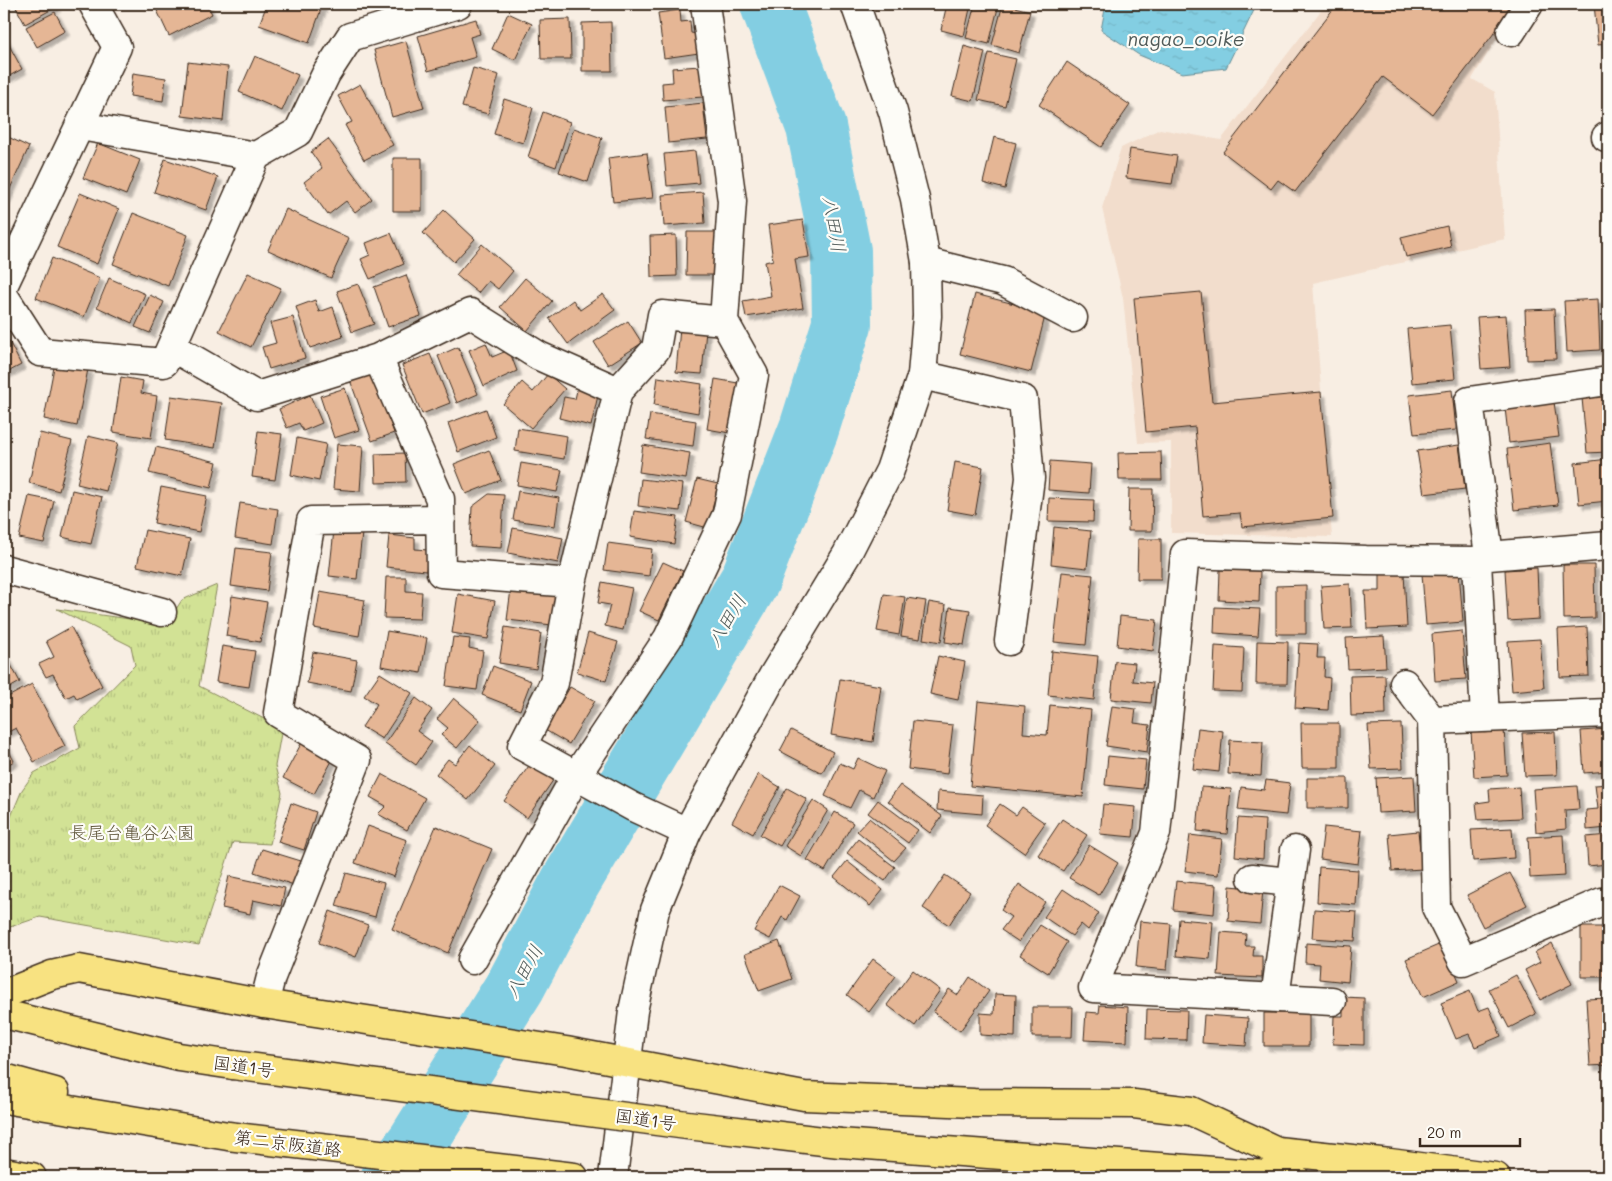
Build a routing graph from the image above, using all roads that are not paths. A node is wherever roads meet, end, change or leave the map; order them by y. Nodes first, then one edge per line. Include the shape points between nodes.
1 (93, 4) edge
2 (458, 4) edge
3 (705, 4) edge
4 (855, 4) edge
5 (1529, 4) edge
6 (1511, 32) dead end
7 (80, 126) junction
8 (256, 156) junction
9 (926, 262) junction
10 (4, 284) edge
11 (4, 296) edge
12 (1072, 318) dead end
13 (724, 321) junction
14 (172, 347) junction
15 (378, 358) junction
16 (922, 375) junction
17 (1608, 381) edge
18 (618, 391) junction
19 (441, 519) junction
20 (1608, 546) edge
21 (1483, 559) junction
22 (4, 569) edge
23 (572, 583) junction
24 (162, 612) dead end
25 (1009, 641) dead end
26 (1404, 683) dead end
27 (1608, 713) edge
28 (1485, 718) junction
29 (1432, 720) junction
30 (585, 780) junction
31 (687, 832) junction
32 (1295, 850) dead end
33 (1252, 878) dead end
34 (1290, 882) junction
35 (1608, 901) edge
36 (472, 960) dead end
37 (4, 994) edge
38 (1275, 998) junction
39 (1332, 1001) dead end
40 (264, 1004) junction
41 (4, 1014) edge
42 (626, 1063) junction
43 (4, 1078) edge
44 (4, 1099) edge
45 (178, 1128) junction
46 (4, 1172) edge
47 (32, 1177) edge
48 (574, 1177) edge
49 (613, 1177) edge
50 (1294, 1177) edge
51 (1496, 1177) edge

1 - 7 street via 117,47
2 - 8 street via 350,37 326,74 298,132
3 - 13 street via 732,202
4 - 9 street via 893,112 916,199
5 - 6 street
7 - 8 street
7 - 10 street
8 - 14 street
9 - 12 street via 1003,281
9 - 16 street via 928,316
11 - 14 street via 40,352 164,363
13 - 18 street via 662,315 656,349
13 - 30 street via 754,374 727,514 668,638
14 - 15 street via 257,396
15 - 18 street via 470,313 539,356
15 - 19 street via 440,500
16 - 25 street via 1023,399 1030,478
16 - 31 street via 890,470 847,554 774,674
17 - 21 street via 1469,401
18 - 23 street
19 - 23 street via 442,574
19 - 40 street via 311,521 278,713 357,760
20 - 21 street
21 - 28 street
21 - 38 street via 1366,560 1186,554 1156,833 1093,988
22 - 24 street
23 - 30 street via 554,683 522,746
26 - 29 street
27 - 28 street
28 - 29 street
29 - 35 street via 1436,907 1463,960
30 - 31 street
30 - 36 street
31 - 42 street via 655,910 633,1011
32 - 34 street
33 - 34 street
34 - 38 street
37 - 40 highway via 52,975 79,969
38 - 39 street
40 - 42 highway
41 - 50 highway, 国道1号, bridge via 179,1057 678,1124 840,1143
42 - 49 street
42 - 51 highway via 804,1096 974,1103 1134,1104 1192,1111 1277,1151
43 - 45 highway
44 - 45 highway, 第二京阪道路
45 - 48 highway, 第二京阪道路
46 - 47 highway

